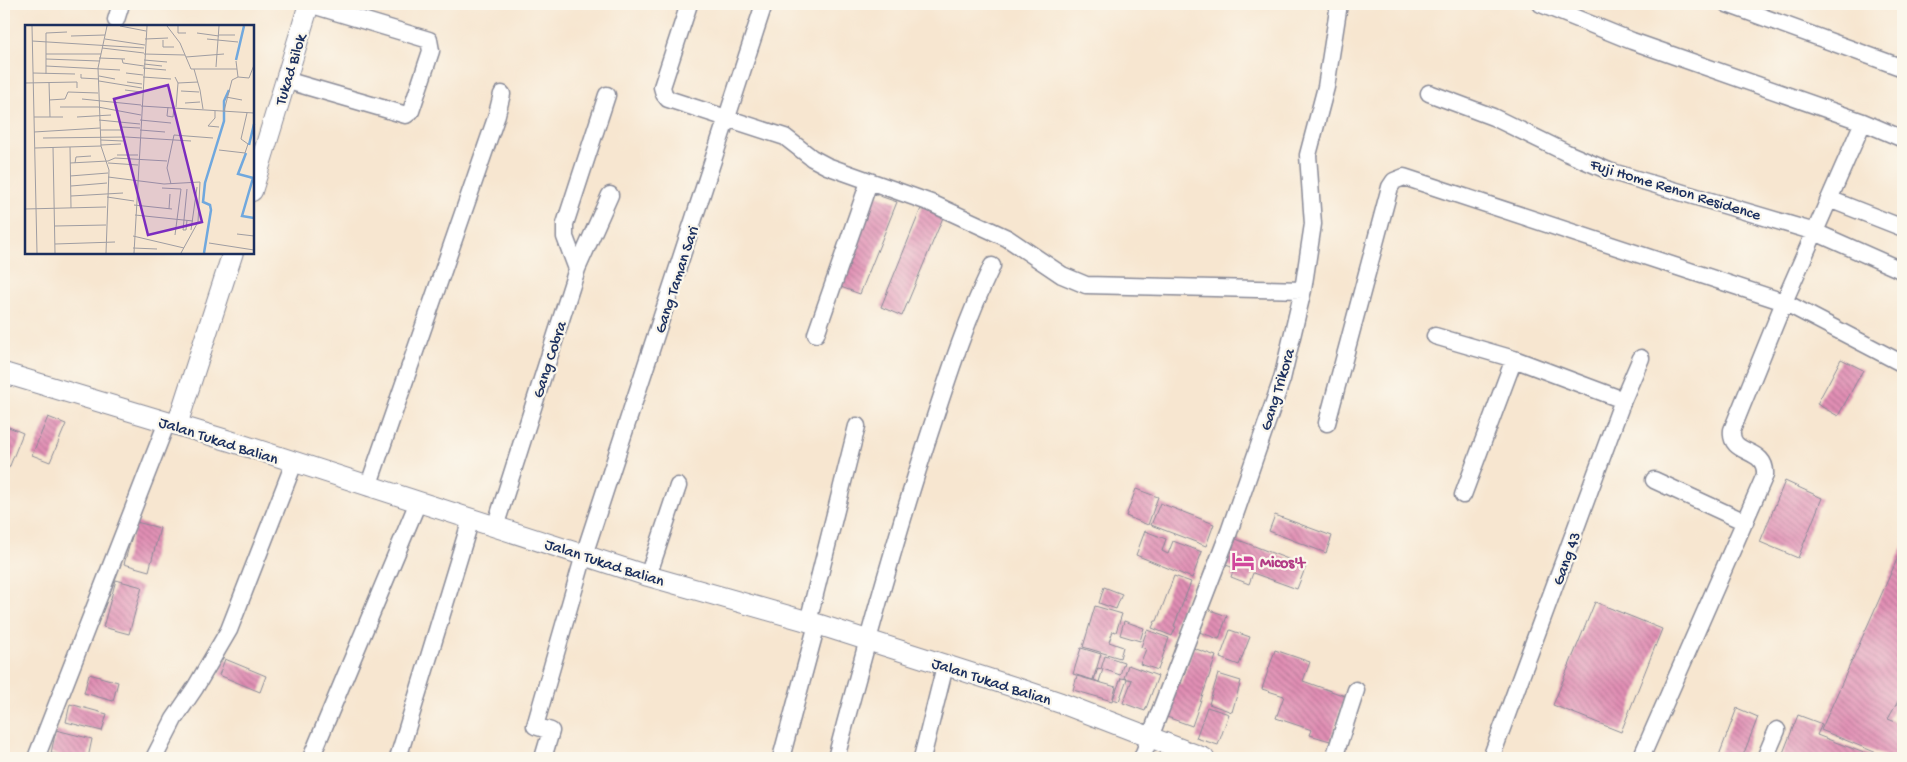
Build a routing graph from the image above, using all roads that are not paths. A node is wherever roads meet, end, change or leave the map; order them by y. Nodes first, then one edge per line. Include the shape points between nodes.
1 (121, 4) edge
2 (309, 4) edge
3 (689, 4) edge
4 (764, 4) edge
5 (1338, 4) edge
6 (1541, 4) edge
7 (1727, 4) edge
8 (116, 20) dead end
9 (1903, 68) edge
10 (285, 80) junction
11 (1429, 93) dead end
12 (502, 94) dead end
13 (607, 95) dead end
14 (728, 118) junction
15 (1863, 122) junction
16 (1903, 139) edge
17 (868, 182) junction
18 (254, 184) edge
19 (610, 195) dead end
20 (1829, 199) junction
21 (1903, 228) edge
22 (1815, 232) junction
23 (232, 254) edge
24 (992, 266) dead end
25 (577, 269) junction
26 (1903, 271) edge
27 (1303, 290) junction
28 (1784, 302) junction
29 (816, 334) dead end
30 (1435, 336) dead end
31 (1641, 358) dead end
32 (1514, 359) junction
33 (1903, 364) edge
34 (4, 373) edge
35 (1623, 400) junction
36 (1327, 423) dead end
37 (172, 424) junction
38 (858, 426) dead end
39 (294, 463) junction
40 (1654, 480) dead end
41 (678, 486) dead end
42 (368, 487) junction
43 (1463, 495) dead end
44 (418, 502) junction
45 (471, 519) junction
46 (1745, 522) junction
47 (495, 526) junction
48 (584, 554) junction
49 (648, 576) junction
50 (812, 623) junction
51 (866, 640) junction
52 (945, 666) junction
53 (1356, 690) dead end
54 (1777, 730) dead end
55 (1150, 737) junction
56 (36, 758) edge
57 (154, 758) edge
58 (311, 758) edge
59 (398, 758) edge
60 (543, 758) edge
61 (781, 758) edge
62 (836, 758) edge
63 (922, 758) edge
64 (1142, 758) edge
65 (1204, 758) edge
66 (1334, 758) edge
67 (1490, 758) edge
68 (1641, 758) edge
69 (1765, 758) edge

1 - 8 street
2 - 10 street, Tukad Bilok
2 - 10 street via 429,40 432,51 411,111 406,115
3 - 14 street via 662,87 664,94 668,99
4 - 14 street, Gang Taman Sari
5 - 27 street, Gang Trikora via 1326,87 1308,155 1313,224
6 - 15 street via 1678,58
7 - 9 street
10 - 18 street, Tukad Bilok
11 - 22 street, Fuji Home Renon Residence via 1494,117 1609,170
12 - 42 street
13 - 25 street via 565,224 565,237
14 - 17 street via 786,137 812,158
14 - 48 street, Gang Taman Sari
15 - 16 street
15 - 20 street
17 - 27 street via 931,202 1007,238 1062,275 1086,285
17 - 29 street
19 - 25 street, Gang Cobra
20 - 21 street
20 - 22 street
22 - 26 street, Fuji Home Renon Residence
22 - 28 street
23 - 37 street
24 - 51 street via 979,292 940,399
25 - 47 street, Gang Cobra
27 - 55 street, Gang Trikora via 1282,379 1229,532
28 - 33 street
28 - 36 street via 1412,179 1398,178 1390,187
28 - 46 street via 1732,430 1731,436 1737,446 1760,458 1766,469
30 - 32 street
31 - 35 street, Gang 43
32 - 35 street
32 - 43 street
34 - 37 street, Jalan Tukad Balian
35 - 67 street, Gang 43
37 - 39 street, Jalan Tukad Balian
37 - 56 street
38 - 50 street
39 - 42 street, Jalan Tukad Balian
39 - 57 street via 228,630
40 - 46 street
41 - 49 street
42 - 44 street, Jalan Tukad Balian
44 - 45 street, Jalan Tukad Balian
44 - 58 street
45 - 47 street, Jalan Tukad Balian
45 - 59 street
46 - 68 street
47 - 48 street, Jalan Tukad Balian
48 - 49 street, Jalan Tukad Balian
48 - 60 street, Gang Taman Sari via 535,726 551,731
49 - 50 street, Jalan Tukad Balian
50 - 51 street, Jalan Tukad Balian
50 - 61 street
51 - 52 street, Jalan Tukad Balian
51 - 62 street
52 - 55 street, Jalan Tukad Balian via 1062,702
52 - 63 street
53 - 66 street
54 - 69 street
55 - 64 street, Gang Trikora
55 - 65 street, Jalan Tukad Balian

